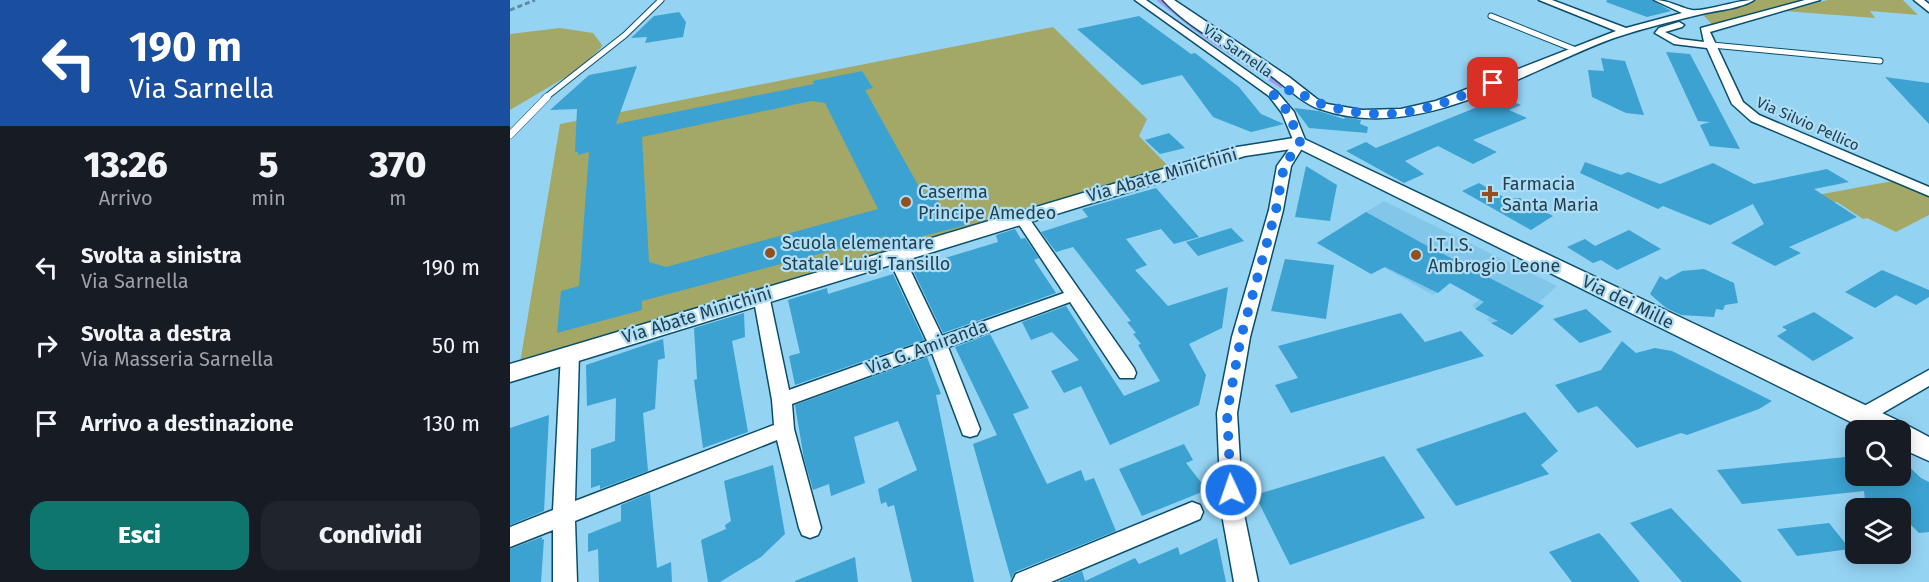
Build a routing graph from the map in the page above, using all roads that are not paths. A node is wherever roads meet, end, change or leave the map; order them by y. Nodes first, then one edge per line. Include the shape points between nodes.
1 (661, 0) edge
2 (1140, 0) edge
3 (1168, 0) edge
4 (1544, 0) edge
5 (1659, 0) edge
6 (1749, 0) edge
7 (1815, 0) edge
8 (1919, 0) edge
9 (1929, 9) edge
10 (1694, 14) junction
11 (1491, 16) dead end
12 (1625, 31) junction
13 (1712, 45) junction
14 (1576, 50) junction
15 (1880, 61) dead end
16 (1295, 89) junction
17 (1273, 94) junction
18 (510, 135) edge
19 (1300, 142) junction
20 (1929, 192) edge
21 (1021, 217) junction
22 (895, 255) junction
23 (1074, 295) junction
24 (761, 296) junction
25 (937, 343) junction
26 (570, 352) junction
27 (510, 372) edge
28 (1127, 373) dead end
29 (1929, 377) edge
30 (782, 400) junction
31 (1862, 416) junction
32 (1870, 420) edge
33 (784, 429) junction
34 (970, 429) dead end
35 (1911, 441) edge
36 (1929, 450) edge
37 (1192, 512) dead end
38 (564, 516) junction
39 (810, 528) dead end
40 (510, 537) edge
41 (565, 582) edge
42 (1024, 582) edge
43 (1246, 582) edge

1 - 18 lane via 619,43 540,103
2 - 17 street, Via Sarnella
3 - 16 street
4 - 12 street
5 - 10 street
6 - 10 street
7 - 13 street via 1704,30
8 - 9 street
10 - 12 street
10 - 13 street via 1701,19 1660,33 1680,42
11 - 14 lane
12 - 14 street
13 - 15 lane
13 - 20 street, Via Silvio Pellico via 1744,112
14 - 16 street via 1412,113 1370,114 1324,107
16 - 17 street
17 - 19 street, Via Sarnella via 1288,112
19 - 21 street, Via Abate Minichini via 1243,151
19 - 31 street, Via dei Mille
19 - 43 street via 1284,166 1241,337 1227,413 1232,509
21 - 22 street, Via Abate Minichini
21 - 23 street
22 - 24 street, Via Abate Minichini
22 - 25 street
23 - 25 street, Via G. Amiranda
23 - 28 street
24 - 26 street, Via Abate Minichini
24 - 30 street
25 - 30 street, Via G. Amiranda
25 - 34 street
26 - 27 street, Via Abate Minichini
26 - 38 street
29 - 31 street
30 - 33 street
31 - 32 street, Via dei Mille
33 - 38 street
33 - 39 street
35 - 36 street
37 - 42 street
38 - 40 street
38 - 41 street

